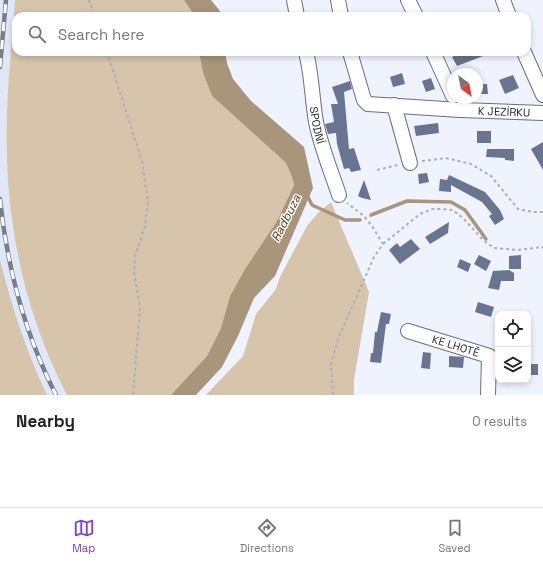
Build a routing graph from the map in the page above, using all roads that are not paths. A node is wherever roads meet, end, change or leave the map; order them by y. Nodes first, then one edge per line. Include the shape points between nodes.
1 (294, 0) edge
2 (338, 0) edge
3 (408, 0) edge
4 (503, 0) edge
5 (296, 12) edge
6 (340, 12) edge
7 (414, 12) edge
8 (508, 12) edge
9 (307, 56) edge
10 (351, 56) edge
11 (435, 56) edge
12 (526, 56) edge
13 (447, 82) edge
14 (543, 95) edge
15 (447, 102) edge
16 (476, 104) edge
17 (394, 106) junction
18 (543, 114) edge
19 (410, 162) road end
20 (339, 195) road end
21 (408, 331) dead end
22 (488, 395) edge

1 - 5 street
2 - 6 street
3 - 7 street
4 - 8 street
9 - 20 street, SPODNÍ via 313,86 316,123
10 - 17 street, K JEZÍRKU via 364,100 372,105
11 - 13 street
12 - 14 street
15 - 17 street, K JEZÍRKU
16 - 18 street, K JEZÍRKU
17 - 19 street
21 - 22 street, KE LHOTĚ via 489,356

